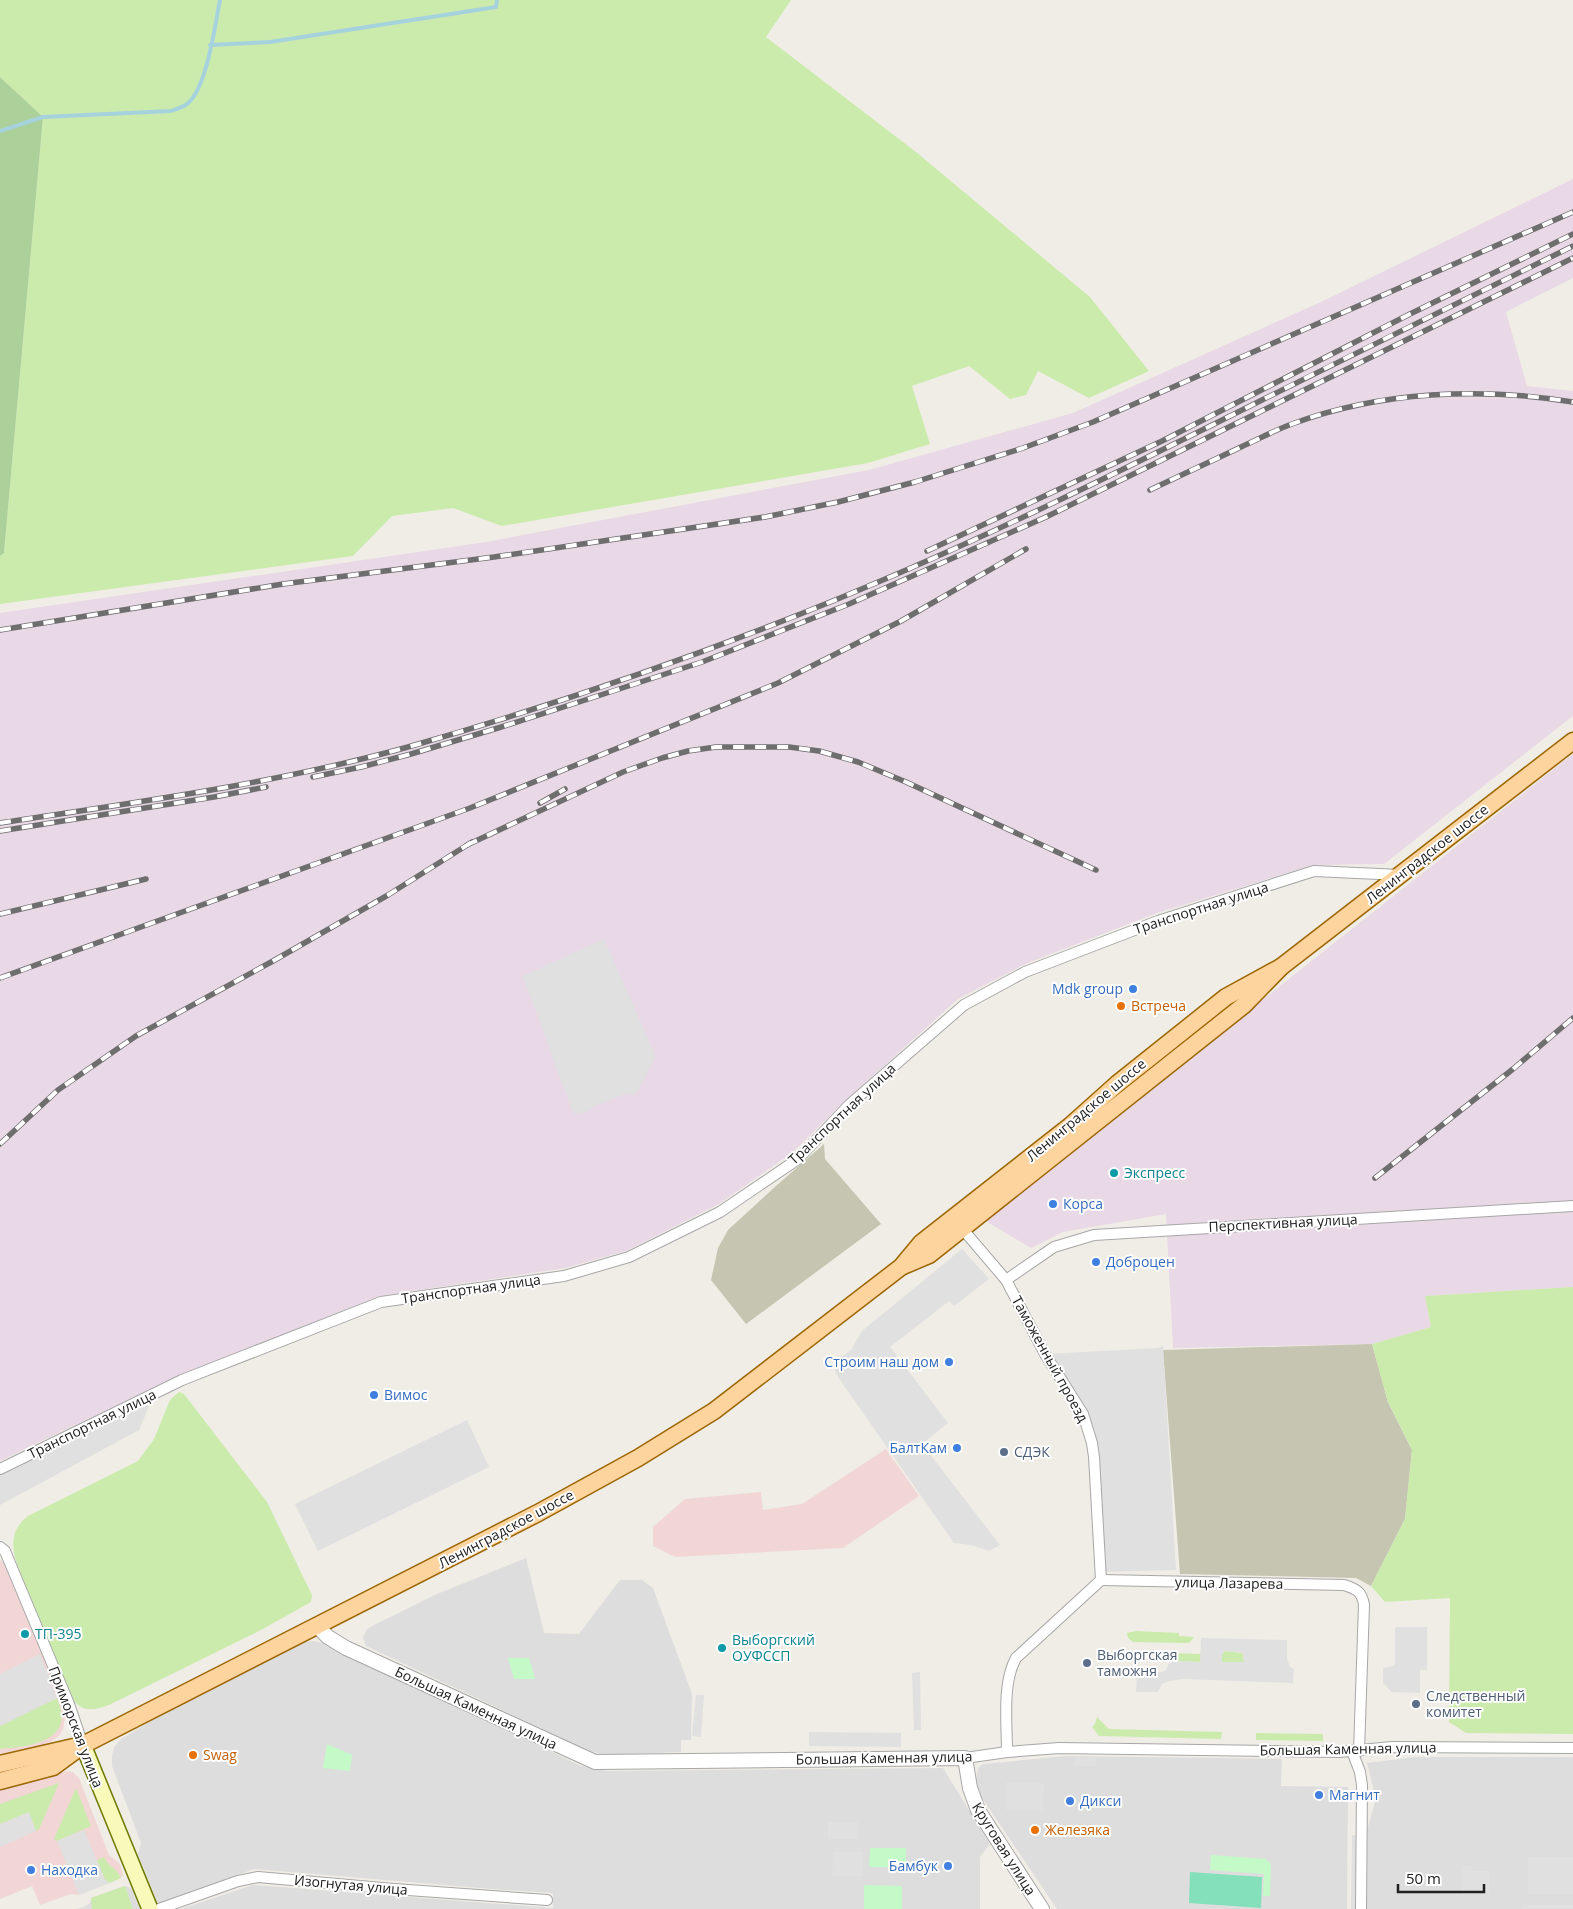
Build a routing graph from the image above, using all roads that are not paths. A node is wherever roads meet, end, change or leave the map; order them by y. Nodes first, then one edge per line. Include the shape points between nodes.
1 (1573, 741) edge
2 (1402, 875) junction
3 (1573, 1206) edge
4 (958, 1223) junction
5 (1006, 1280) junction
6 (0, 1469) edge
7 (0, 1546) edge
8 (1101, 1580) junction
9 (317, 1626) junction
10 (83, 1745) junction
11 (1573, 1748) edge
12 (1356, 1751) junction
13 (1007, 1752) junction
14 (965, 1758) junction
15 (0, 1764) edge
16 (0, 1781) edge
17 (547, 1900) dead end
18 (150, 1909) edge
19 (160, 1909) edge
20 (1042, 1909) edge
21 (1361, 1909) edge

1 - 2 main road, Ленинградское шоссе
2 - 4 main road, Ленинградское шоссе via 1281,967 1244,1004
2 - 6 street, Транспортная улица via 1314,871 1158,920 1025,972 964,1005 849,1105 798,1158 720,1212 629,1257 564,1276 380,1302 182,1380
3 - 5 street, Перспективная улица via 1094,1234 1054,1247
4 - 5 street, Таможенный проезд
4 - 9 main road, Ленинградское шоссе via 929,1256 901,1267 714,1411 647,1453
5 - 8 street, Таможенный проезд via 1045,1354 1083,1414 1092,1443
7 - 10 street, Приморская улица via 5,1551 69,1704
8 - 12 street, улица Лазарева via 1344,1586 1356,1589 1362,1595 1364,1606
8 - 13 street via 1016,1658 1010,1668
9 - 10 main road, Ленинградское шоссе
9 - 14 street, Большая Каменная улица via 346,1648 595,1762
10 - 15 main road, Ленинградское шоссе
10 - 16 main road, Ленинградское шоссе via 53,1767
10 - 18 main road, Приморская улица
11 - 12 street, Большая Каменная улица via 1392,1747
12 - 13 street, Большая Каменная улица via 1059,1748
12 - 21 street via 1362,1785
13 - 14 street, Большая Каменная улица
14 - 20 street, Круговая улица via 978,1810
17 - 19 street, Изогнутая улица via 258,1877

